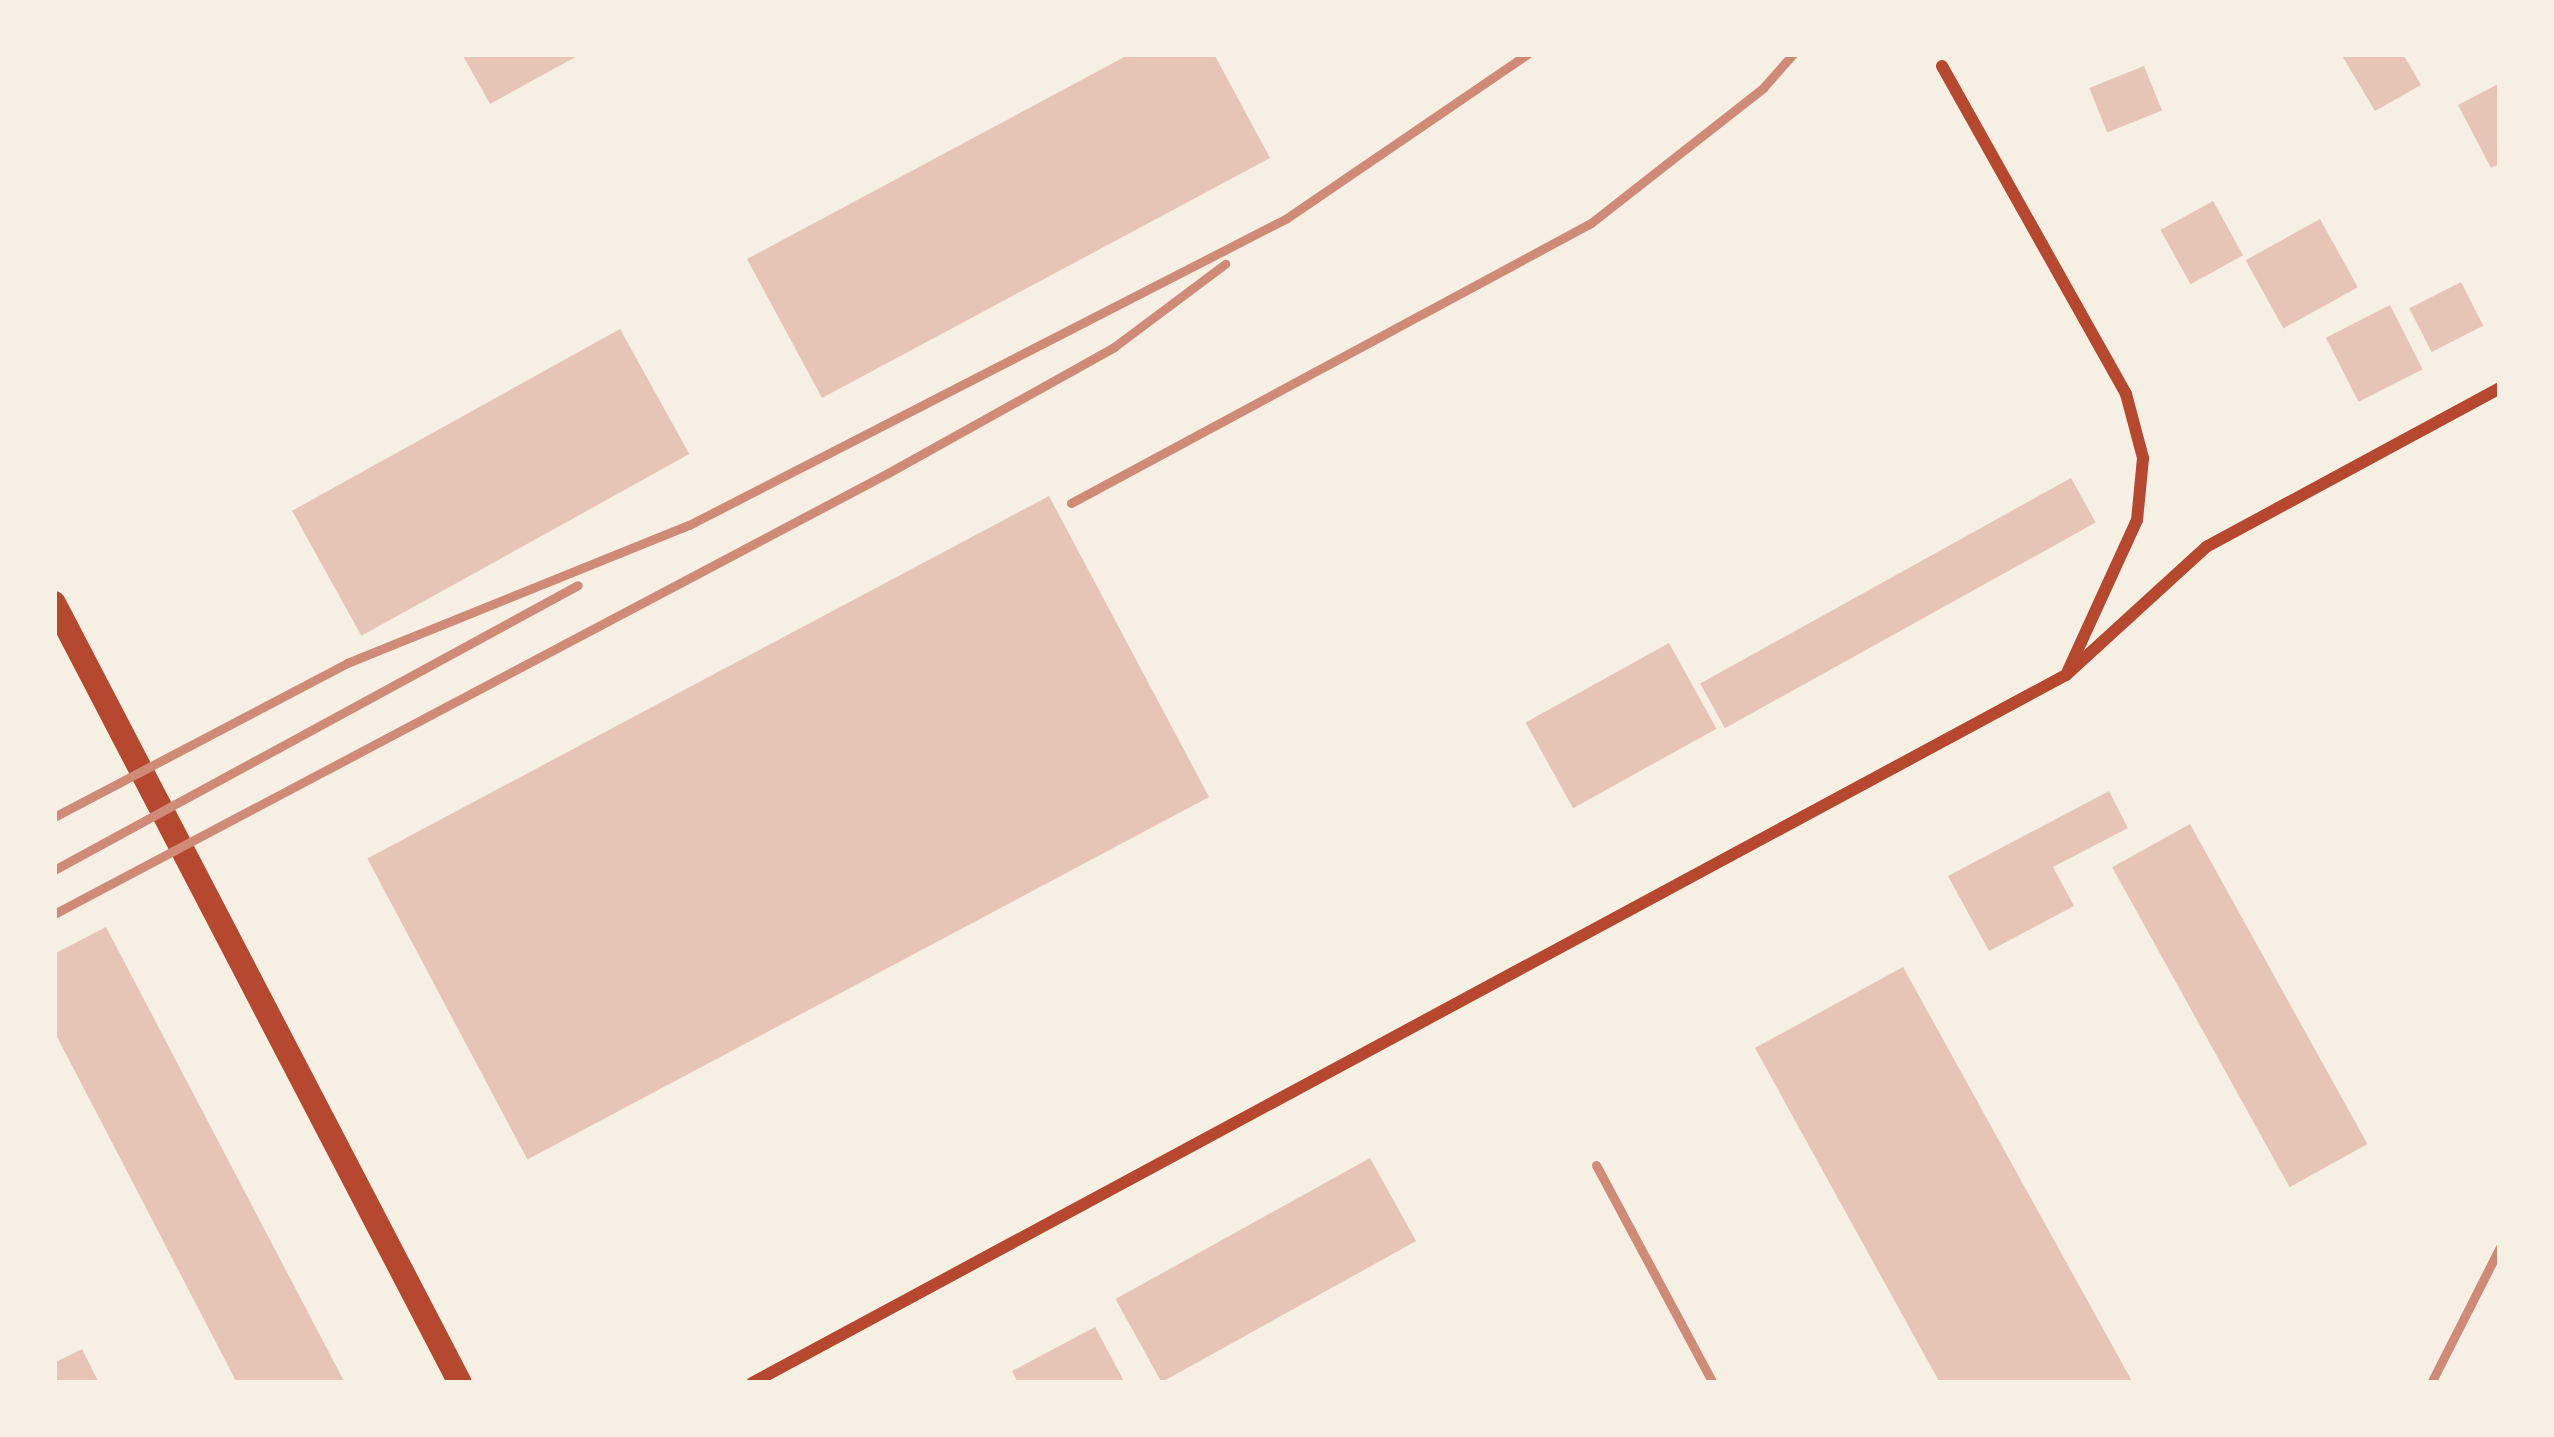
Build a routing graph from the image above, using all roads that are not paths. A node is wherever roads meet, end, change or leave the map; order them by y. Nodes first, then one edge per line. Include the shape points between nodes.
1 (1942, 66) dead end
2 (2500, 388) edge
3 (54, 603) edge
4 (2066, 675) junction
5 (460, 1383) edge
6 (752, 1383) edge

1 - 4 street via 2126,394 2143,458 2137,520
2 - 4 street via 2206,547
3 - 5 main road
4 - 6 street

